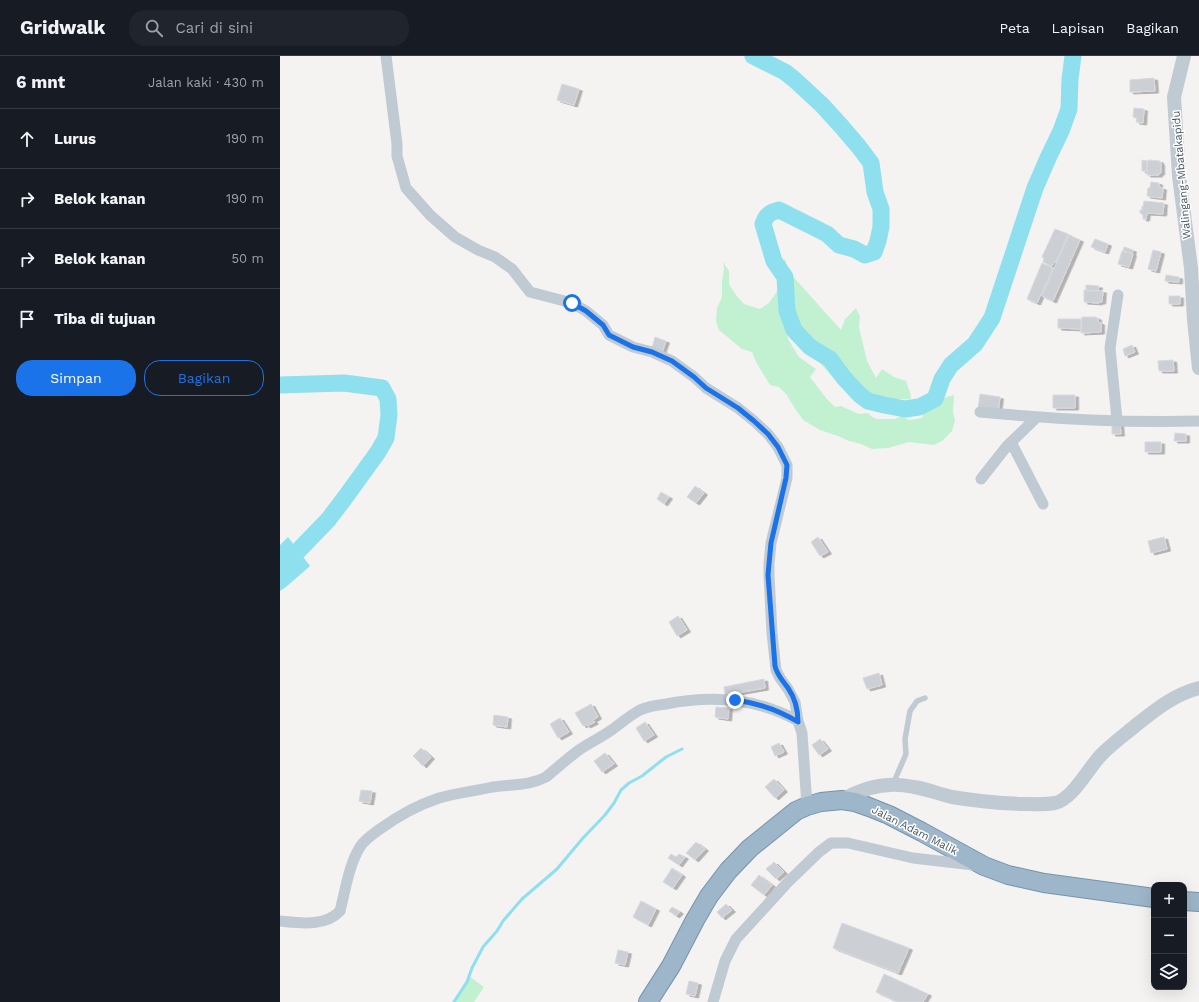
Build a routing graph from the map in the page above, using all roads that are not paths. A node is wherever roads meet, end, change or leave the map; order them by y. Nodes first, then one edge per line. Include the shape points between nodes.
1 (386, 56) edge
2 (1184, 56) edge
3 (1118, 295) dead end
4 (1199, 368) edge
5 (980, 412) dead end
6 (1037, 417) junction
7 (1117, 420) junction
8 (1199, 421) edge
9 (1011, 442) junction
10 (981, 479) dead end
11 (1043, 504) dead end
12 (1199, 688) edge
13 (925, 698) dead end
14 (798, 722) junction
15 (893, 784) junction
16 (842, 800) junction
17 (807, 806) junction
18 (984, 866) junction
19 (1151, 898) edge
20 (1187, 901) edge
21 (1199, 902) edge
22 (280, 921) edge
23 (648, 1002) edge
24 (713, 1002) edge

1 - 14 street via 397,156 404,182 406,188 430,215 455,237 495,257 512,269 530,292 572,303 603,325 609,335 672,361 706,388 738,408 768,434 778,447 787,465 771,543 768,575 772,633 776,670 795,702
2 - 4 street, Walingang-Mbatakapidu via 1174,97 1179,176 1191,268
3 - 7 street via 1110,348
5 - 6 street
6 - 7 street
6 - 9 street
7 - 8 street
9 - 10 street
9 - 11 street
12 - 15 street via 1161,705 1104,752 1069,794 1056,803 983,802 914,786
13 - 15 lane via 917,701 910,711 905,739 906,754
14 - 17 street via 802,733
14 - 22 street via 763,706 735,700 689,700 640,710 540,780 440,798 398,817 360,846 340,911 336,916 316,923
15 - 16 street via 866,788
16 - 17 highway, Jalan Adam Malik
16 - 18 highway, Jalan Adam Malik via 855,802 889,815
17 - 23 highway, Jalan Adam Malik via 796,811 773,829 728,871 695,920 671,966
18 - 19 highway, Jalan Adam Malik via 1021,879
18 - 24 street via 913,858 848,843 831,843 788,882 736,939 725,961
20 - 21 highway

